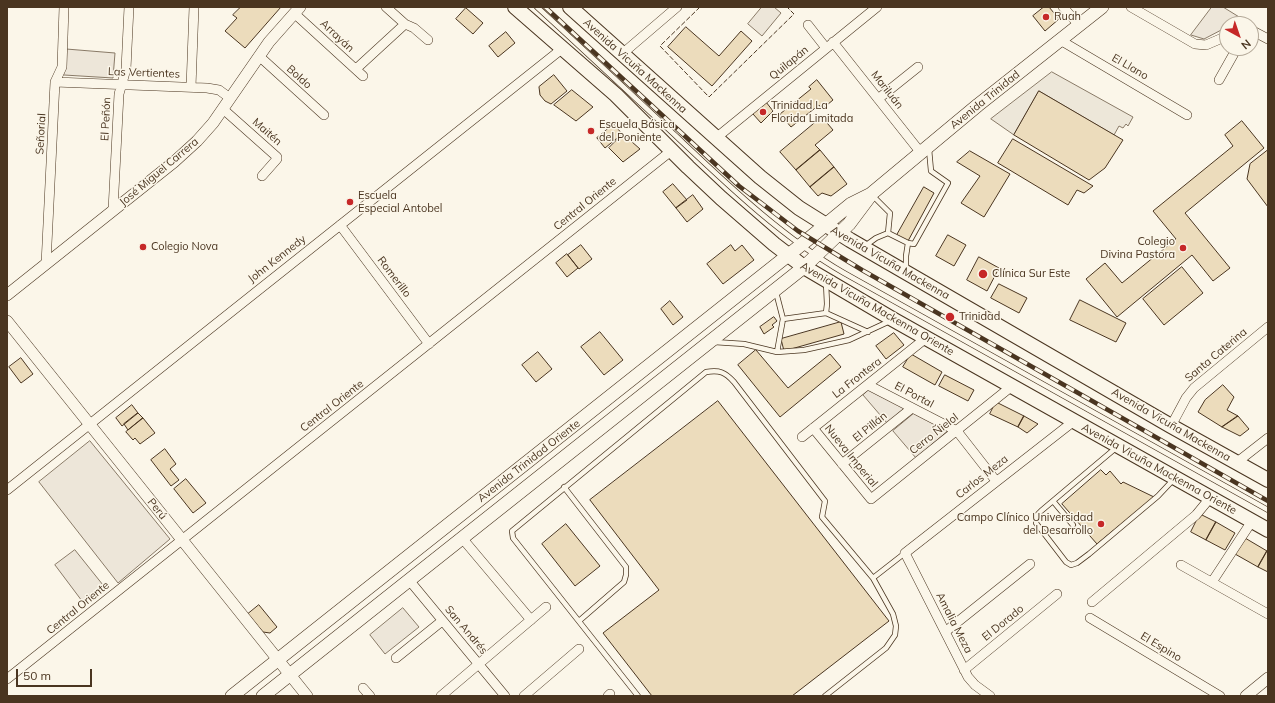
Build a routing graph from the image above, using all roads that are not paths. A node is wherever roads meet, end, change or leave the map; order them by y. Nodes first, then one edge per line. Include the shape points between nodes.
1 (64, 7) edge
2 (129, 7) edge
3 (194, 7) edge
4 (386, 7) edge
5 (515, 7) edge
6 (537, 7) edge
7 (570, 7) edge
8 (677, 7) edge
9 (876, 7) edge
10 (1063, 7) edge
11 (1102, 7) edge
12 (1131, 7) edge
13 (297, 10) edge
14 (405, 24) junction
15 (808, 25) dead end
16 (1079, 25) junction
17 (1259, 34) edge
18 (1219, 39) edge
19 (1268, 39) edge
20 (428, 40) dead end
21 (1060, 40) junction
22 (830, 45) junction
23 (563, 48) junction
24 (622, 54) junction
25 (259, 56) junction
26 (1232, 56) edge
27 (918, 67) dead end
28 (356, 69) junction
29 (363, 76) dead end
30 (1219, 80) dead end
31 (55, 82) junction
32 (122, 84) junction
33 (191, 87) junction
34 (230, 98) junction
35 (878, 99) junction
36 (223, 109) junction
37 (324, 115) dead end
38 (1187, 115) dead end
39 (716, 138) junction
40 (925, 149) junction
41 (671, 151) junction
42 (262, 176) dead end
43 (871, 194) junction
44 (113, 210) junction
45 (340, 224) junction
46 (825, 225) junction
47 (888, 233) junction
48 (839, 234) junction
49 (908, 243) junction
50 (801, 245) junction
51 (863, 248) junction
52 (788, 255) junction
53 (816, 256) junction
54 (46, 264) junction
55 (804, 267) junction
56 (906, 272) junction
57 (826, 281) junction
58 (776, 290) junction
59 (7, 295) edge
60 (826, 313) junction
61 (783, 319) junction
62 (894, 320) junction
63 (7, 321) edge
64 (1268, 327) edge
65 (868, 332) junction
66 (926, 338) junction
67 (710, 342) junction
68 (429, 344) junction
69 (777, 352) junction
70 (868, 385) junction
71 (1012, 386) junction
72 (912, 408) junction
73 (1074, 421) junction
74 (89, 424) junction
75 (1171, 426) junction
76 (813, 428) junction
77 (957, 431) junction
78 (802, 437) dead end
79 (1268, 438) edge
80 (1118, 446) junction
81 (1236, 463) junction
82 (842, 464) junction
83 (1174, 478) junction
84 (1268, 480) edge
85 (996, 481) junction
86 (564, 487) junction
87 (7, 490) edge
88 (1210, 498) junction
89 (871, 499) joint
90 (1052, 500) junction
91 (1268, 510) edge
92 (1252, 521) junction
93 (1073, 525) dead end
94 (1268, 530) edge
95 (462, 538) junction
96 (182, 540) junction
97 (905, 553) junction
98 (1030, 564) dead end
99 (1181, 565) dead end
100 (874, 578) junction
101 (409, 580) junction
102 (1212, 582) junction
103 (1057, 594) dead end
104 (1092, 602) dead end
105 (546, 607) dead end
106 (1268, 614) edge
107 (1090, 618) dead end
108 (531, 620) junction
109 (442, 621) junction
110 (579, 621) junction
111 (945, 632) junction
112 (579, 649) dead end
113 (396, 658) dead end
114 (277, 660) junction
115 (479, 664) junction
116 (964, 670) junction
117 (289, 675) junction
118 (1268, 678) edge
119 (7, 680) edge
120 (363, 688) dead end
121 (232, 696) edge
122 (263, 696) edge
123 (307, 696) edge
124 (370, 696) edge
125 (440, 696) edge
126 (505, 696) edge
127 (524, 696) edge
128 (638, 696) edge
129 (825, 696) edge
130 (990, 696) edge
131 (1220, 696) edge
132 (1246, 696) edge

1 - 31 street, Señorial via 62,67
2 - 32 street, El Peñón via 126,69
3 - 33 street
4 - 14 street
5 - 23 main road, Avenida Vicuña Mackenna Oriente
6 - 50 lane via 722,179
7 - 24 main road, Avenida Vicuña Mackenna
8 - 24 street
9 - 22 street, Quilapán
10 - 16 street
11 - 16 main road, Avenida Trinidad
12 - 18 street via 1195,44 1206,45
13 - 25 street, José Miguel Carrera
13 - 28 street, Arrayán
14 - 20 street
14 - 28 street
15 - 22 street, Mariluán
16 - 21 main road, Avenida Trinidad
17 - 19 street
21 - 38 street, El Llano
21 - 40 main road, Avenida Trinidad
22 - 35 street, Mariluán
22 - 39 street, Quilapán
23 - 41 main road, Avenida Vicuña Mackenna Oriente via 616,95
23 - 45 street, John Kennedy
24 - 39 main road, Avenida Vicuña Mackenna
25 - 34 street, José Miguel Carrera
25 - 37 street, Boldo
26 - 30 street
27 - 35 street
28 - 29 street, Arrayán
31 - 32 street, Las Vertientes
31 - 54 street, Señorial
32 - 33 street, Las Vertientes
32 - 44 street, El Peñón via 119,94
33 - 34 street, Las Vertientes via 213,89 223,92
34 - 36 street, José Miguel Carrera
35 - 40 street, Mariluán
36 - 42 street, Maitén via 277,157
36 - 44 street, José Miguel Carrera via 187,151
39 - 46 main road, Avenida Vicuña Mackenna via 778,192
40 - 43 main road, Avenida Trinidad
40 - 49 lane via 931,171 948,183 914,244
41 - 52 main road, Avenida Vicuña Mackenna Oriente via 744,219
41 - 68 street, Central Oriente
43 - 46 main road, Avenida Trinidad via 851,204
43 - 47 lane via 890,213
43 - 48 main road, Avenida Trinidad
44 - 54 street, José Miguel Carrera
45 - 68 street, Romerillo
45 - 74 street, John Kennedy
46 - 48 main road, Avenida Vicuña Mackenna
46 - 50 main road, Avenida Trinidad Oriente
47 - 49 lane
47 - 51 lane
48 - 51 main road, Avenida Vicuña Mackenna
48 - 53 main road, Avenida Trinidad Oriente
49 - 56 lane
50 - 52 main road, Avenida Trinidad Oriente
50 - 53 lane
51 - 56 main road, Avenida Vicuña Mackenna
52 - 55 main road, Avenida Vicuña Mackenna Oriente
52 - 114 main road, Avenida Trinidad Oriente
53 - 55 main road, Avenida Trinidad Oriente
53 - 91 lane
54 - 59 street, José Miguel Carrera
55 - 57 main road, Avenida Vicuña Mackenna Oriente
55 - 58 main road, Avenida Trinidad Oriente
56 - 75 main road, Avenida Vicuña Mackenna
57 - 60 lane
57 - 62 main road, Avenida Vicuña Mackenna Oriente
58 - 61 lane
58 - 67 main road, Avenida Trinidad Oriente
60 - 61 lane
60 - 65 lane
61 - 69 lane
62 - 65 lane
62 - 66 main road, Avenida Vicuña Mackenna Oriente
63 - 74 street, Perú
64 - 75 street, Santa Caterina via 1194,388
65 - 69 lane via 837,343 804,350
66 - 70 street, La Frontera
66 - 71 main road, Avenida Vicuña Mackenna Oriente
67 - 69 lane via 744,344
67 - 95 main road, Avenida Trinidad Oriente
68 - 96 street, Central Oriente
70 - 72 street, El Portal
70 - 76 street, La Frontera
71 - 73 main road, Avenida Vicuña Mackenna Oriente
71 - 77 street, Cerro Ñielol
72 - 77 street, El Portal
72 - 82 street, El Pillán
73 - 80 main road, Avenida Vicuña Mackenna Oriente
73 - 85 street, Carlos Meza
74 - 87 street, John Kennedy
74 - 96 street, Perú
75 - 81 main road, Avenida Vicuña Mackenna
76 - 78 street, La Frontera
76 - 82 street, Nueva Imperial
77 - 85 street, El Portal
77 - 89 street, Cerro Ñielol
79 - 81 street
80 - 83 main road, Avenida Vicuña Mackenna Oriente
80 - 90 lane
81 - 84 main road, Avenida Vicuña Mackenna
82 - 89 street, Nueva Imperial
83 - 88 main road, Avenida Vicuña Mackenna Oriente
83 - 90 lane via 1152,501 1077,563 1071,565 1036,523 1036,516
85 - 97 street, Carlos Meza
86 - 100 lane via 706,372 726,372 825,501 822,517
86 - 110 lane via 626,567 624,582
86 - 110 lane via 512,531 513,538
88 - 92 main road, Avenida Vicuña Mackenna Oriente
88 - 104 street via 1196,515
90 - 93 lane
92 - 94 main road, Avenida Vicuña Mackenna Oriente
92 - 102 street
95 - 101 main road, Avenida Trinidad Oriente
95 - 108 street
96 - 114 street, Perú
96 - 119 street, Central Oriente
97 - 100 lane
97 - 111 street, Amalia Meza
98 - 111 street
99 - 102 street
100 - 129 lane via 893,614 895,635 886,648
101 - 109 street, San Andrés
101 - 117 main road, Avenida Trinidad Oriente
102 - 106 street
103 - 116 street, El Dorado
105 - 108 street
107 - 131 street, El Espino
108 - 115 street
109 - 113 street
109 - 115 street, San Andrés
110 - 128 lane
111 - 116 street, Amalia Meza
112 - 127 street
114 - 117 street, Perú
114 - 121 main road, Avenida Trinidad Oriente
115 - 125 street
115 - 126 street, San Andrés
116 - 130 street, Amalia Meza via 975,685
117 - 122 main road, Avenida Trinidad Oriente
117 - 123 street, Perú
118 - 132 street
120 - 124 street

